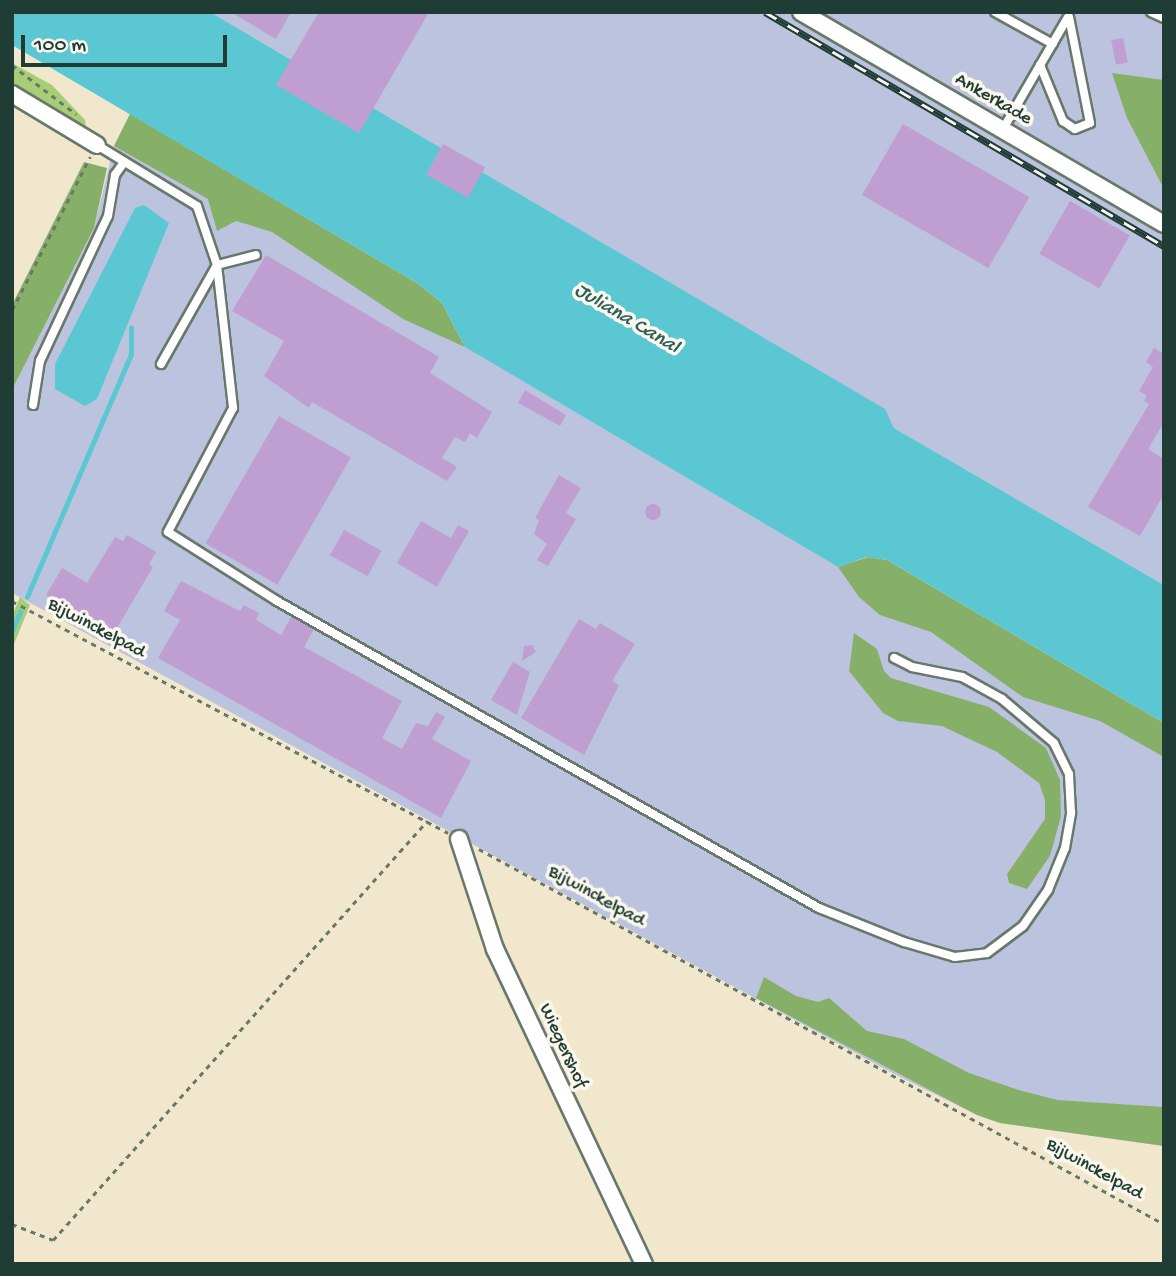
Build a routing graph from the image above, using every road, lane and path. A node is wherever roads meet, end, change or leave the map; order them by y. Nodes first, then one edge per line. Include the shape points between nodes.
1 (801, 12) edge
2 (995, 12) edge
3 (1151, 12) edge
4 (1070, 15) edge
5 (1164, 18) edge
6 (1052, 44) junction
7 (12, 65) edge
8 (1041, 65) junction
9 (12, 94) edge
10 (1003, 129) junction
11 (91, 141) junction
12 (124, 162) junction
13 (1164, 224) edge
14 (256, 255) dead end
15 (217, 265) junction
16 (12, 310) edge
17 (161, 365) dead end
18 (33, 405) dead end
19 (12, 601) edge
20 (894, 658) dead end
21 (427, 821) junction
22 (459, 838) junction
23 (12, 1224) edge
24 (1164, 1224) edge
25 (644, 1264) edge

1 - 10 street, Ankerkade
2 - 6 lane
3 - 5 lane
4 - 6 lane
4 - 8 lane via 1090,123 1075,129 1063,121
6 - 8 lane
7 - 11 path via 75,112
8 - 10 lane
9 - 11 street
10 - 13 street, Ankerkade
11 - 12 lane
11 - 16 path
12 - 15 lane via 197,206
12 - 18 lane via 115,175 107,216 40,361
14 - 15 lane
15 - 17 lane
15 - 20 lane via 233,408 168,532 277,601 819,908 955,957 987,953 1023,926 1048,890 1065,848 1071,813 1069,774 1054,743 1002,699 962,677 912,667
19 - 21 path, Bijwinckelpad
21 - 22 path, Bijwinckelpad
21 - 23 path via 53,1240
22 - 24 path, Bijwinckelpad
22 - 25 street, Wiegershof via 495,949

